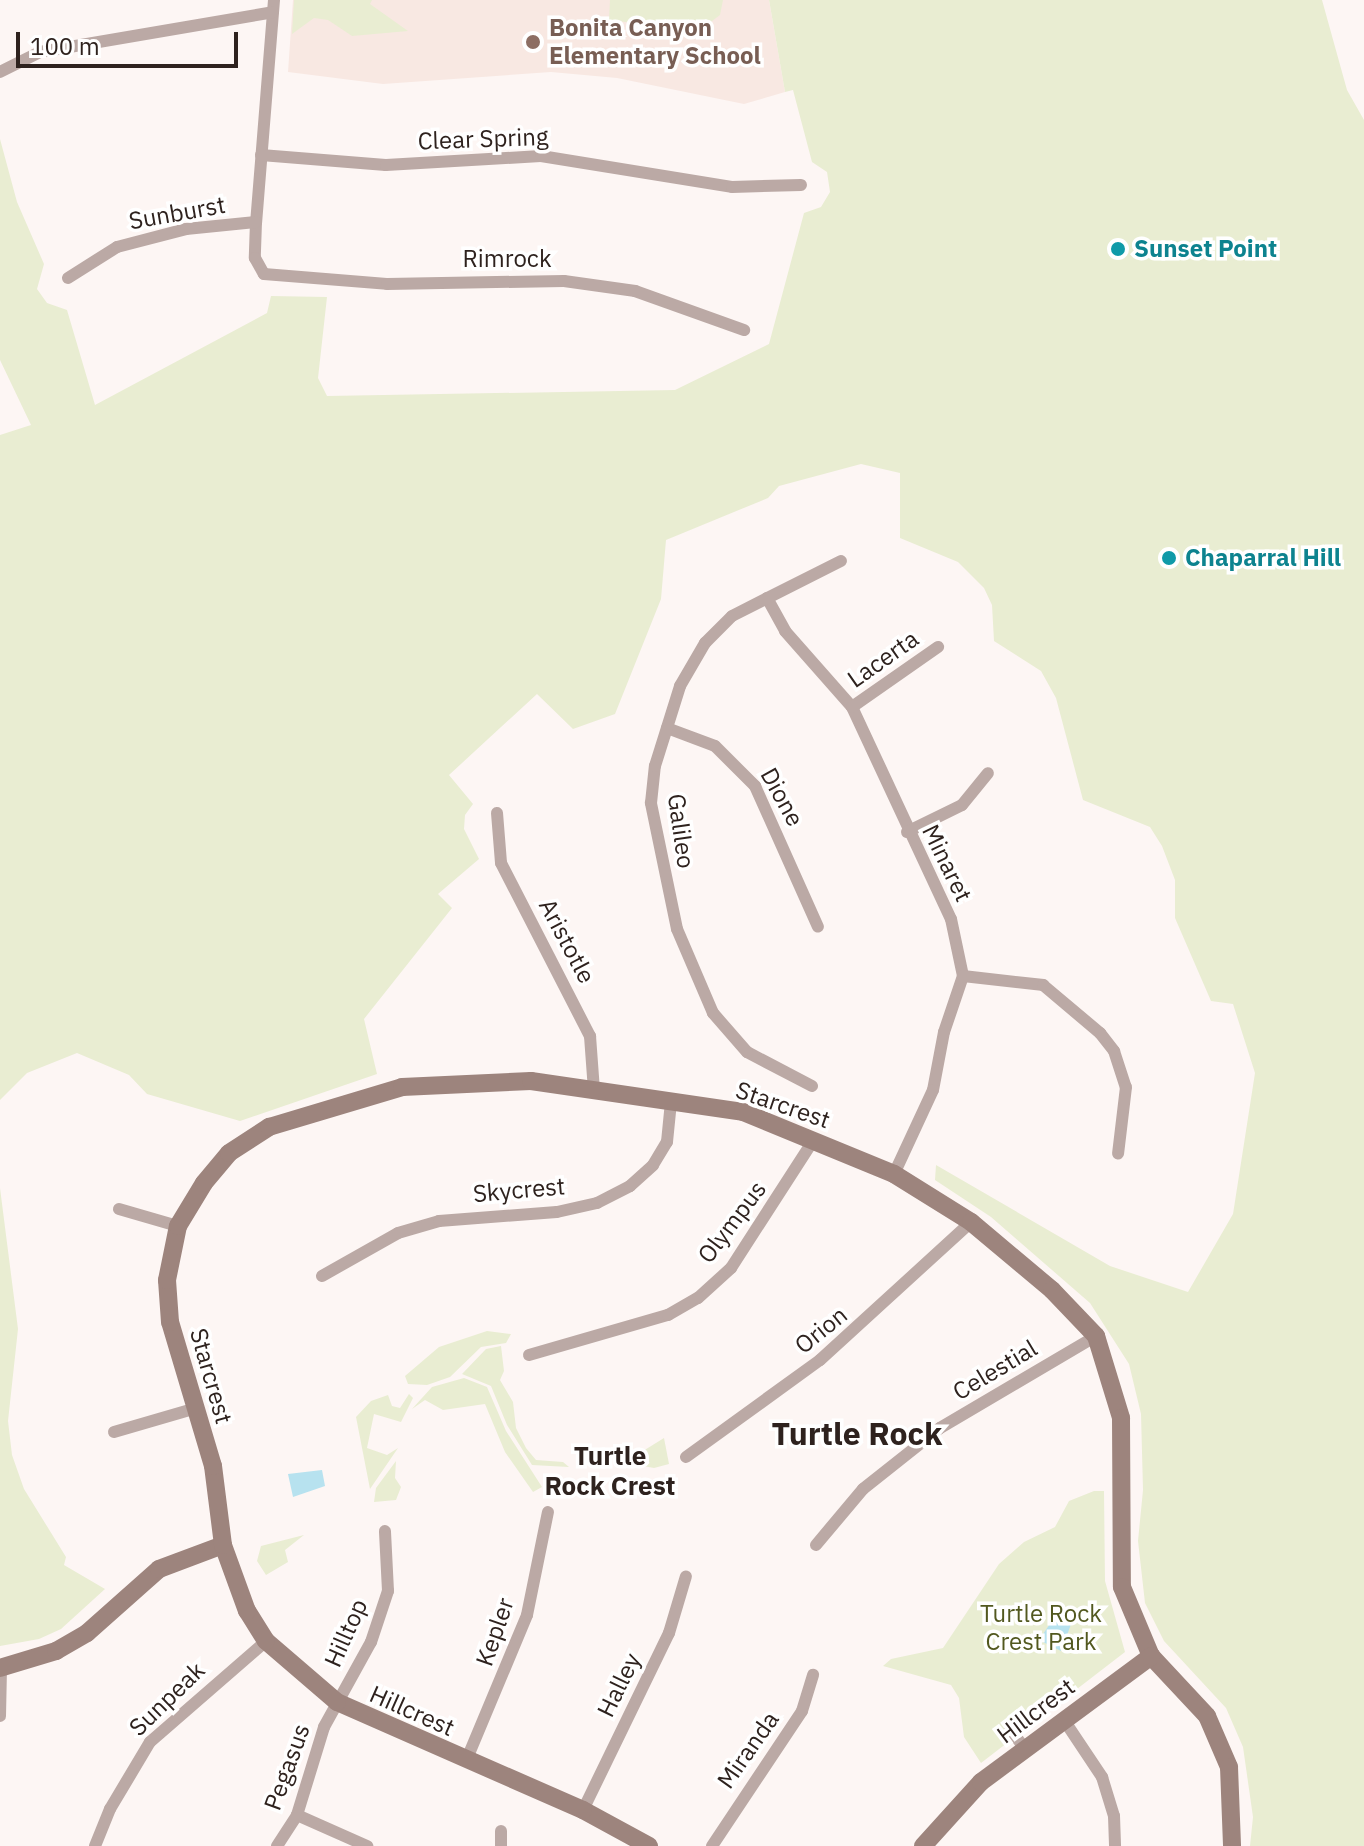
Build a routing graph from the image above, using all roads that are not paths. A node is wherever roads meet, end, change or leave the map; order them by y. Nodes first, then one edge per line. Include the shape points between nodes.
1 (274, 6) edge
2 (0, 72) edge
3 (261, 155) junction
4 (801, 185) dead end
5 (256, 222) junction
6 (68, 278) dead end
7 (744, 330) dead end
8 (841, 561) dead end
9 (767, 598) junction
10 (938, 647) dead end
11 (852, 707) junction
12 (667, 728) junction
13 (988, 773) dead end
14 (497, 813) dead end
15 (907, 832) junction
16 (818, 927) dead end
17 (963, 976) junction
18 (812, 1086) dead end
19 (594, 1091) junction
20 (671, 1102) junction
21 (814, 1139) junction
22 (1118, 1154) dead end
23 (894, 1174) junction
24 (119, 1209) dead end
25 (971, 1222) junction
26 (178, 1226) junction
27 (322, 1276) dead end
28 (1096, 1336) junction
29 (529, 1355) dead end
30 (196, 1408) junction
31 (114, 1432) dead end
32 (686, 1457) dead end
33 (548, 1512) dead end
34 (385, 1531) dead end
35 (223, 1545) junction
36 (816, 1545) dead end
37 (686, 1576) dead end
38 (266, 1641) junction
39 (1151, 1656) junction
40 (0, 1668) edge
41 (813, 1675) dead end
42 (337, 1702) junction
43 (0, 1716) edge
44 (1064, 1720) junction
45 (1010, 1729) dead end
46 (1025, 1749) junction
47 (466, 1761) junction
48 (583, 1810) junction
49 (297, 1815) junction
50 (501, 1831) dead end
51 (95, 1846) edge
52 (277, 1846) edge
53 (367, 1846) edge
54 (501, 1846) edge
55 (649, 1846) edge
56 (712, 1846) edge
57 (923, 1846) edge
58 (1115, 1846) edge
59 (1232, 1846) edge

1 - 2 street via 40,52
1 - 3 street
3 - 4 street, Clear Spring via 386,165 541,156 732,187
3 - 5 street
5 - 6 street, Sunburst via 186,229 117,247
5 - 7 street, Rimrock via 255,258 264,274 387,284 564,281 635,291
8 - 9 street, Galileo
9 - 11 street, Minaret via 785,631
9 - 12 street, Galileo via 732,616 705,643 680,686
10 - 11 street, Lacerta
11 - 15 street, Minaret
12 - 16 street, Dione via 715,746 755,786
12 - 18 street, Galileo via 651,803 677,929 713,1013 728,1033 747,1052
13 - 15 street via 962,805
14 - 19 street, Aristotle via 501,863 590,1036
15 - 17 street, Minaret via 951,919
17 - 22 street via 1020,978 1043,985 1100,1033 1114,1051 1126,1087
17 - 23 street via 944,1032 933,1090
19 - 20 street, Starcrest
19 - 26 street, Starcrest via 531,1081 465,1081 402,1087 339,1102 269,1127 229,1153
20 - 21 street, Starcrest via 743,1112
20 - 27 street, Skycrest via 667,1142 630,1186 597,1203 557,1212 439,1221 398,1233
21 - 23 street, Starcrest
21 - 29 street, Olympus via 731,1268 698,1298 668,1315
23 - 25 street, Starcrest
24 - 26 street
25 - 28 street, Starcrest via 1052,1290
25 - 32 street, Orion via 820,1360
26 - 30 street, Starcrest via 167,1280 170,1322
28 - 36 street, Celestial via 940,1428 863,1489
28 - 39 street, Starcrest via 1121,1418 1122,1587
30 - 31 street
30 - 35 street, Starcrest via 213,1466
33 - 47 street, Kepler via 527,1615
34 - 42 street, Hilltop via 388,1591 371,1642
35 - 38 street, Hillcrest via 247,1611
35 - 40 street via 159,1569 87,1633 56,1651
37 - 48 street, Halley via 669,1633
38 - 42 street, Hillcrest
38 - 51 street, Sunpeak via 150,1742 110,1809
39 - 44 street, Hillcrest
39 - 59 street, Starcrest via 1207,1716 1229,1767
40 - 43 street
41 - 56 street, Miranda via 802,1711
42 - 47 street, Hillcrest
42 - 49 street, Pegasus
44 - 46 street, Hillcrest
44 - 58 street via 1102,1777 1114,1816
45 - 46 street
46 - 57 street, Hillcrest via 981,1782
47 - 48 street, Hillcrest
48 - 55 street, Hillcrest
49 - 52 street, Pegasus
49 - 53 street
50 - 54 street

